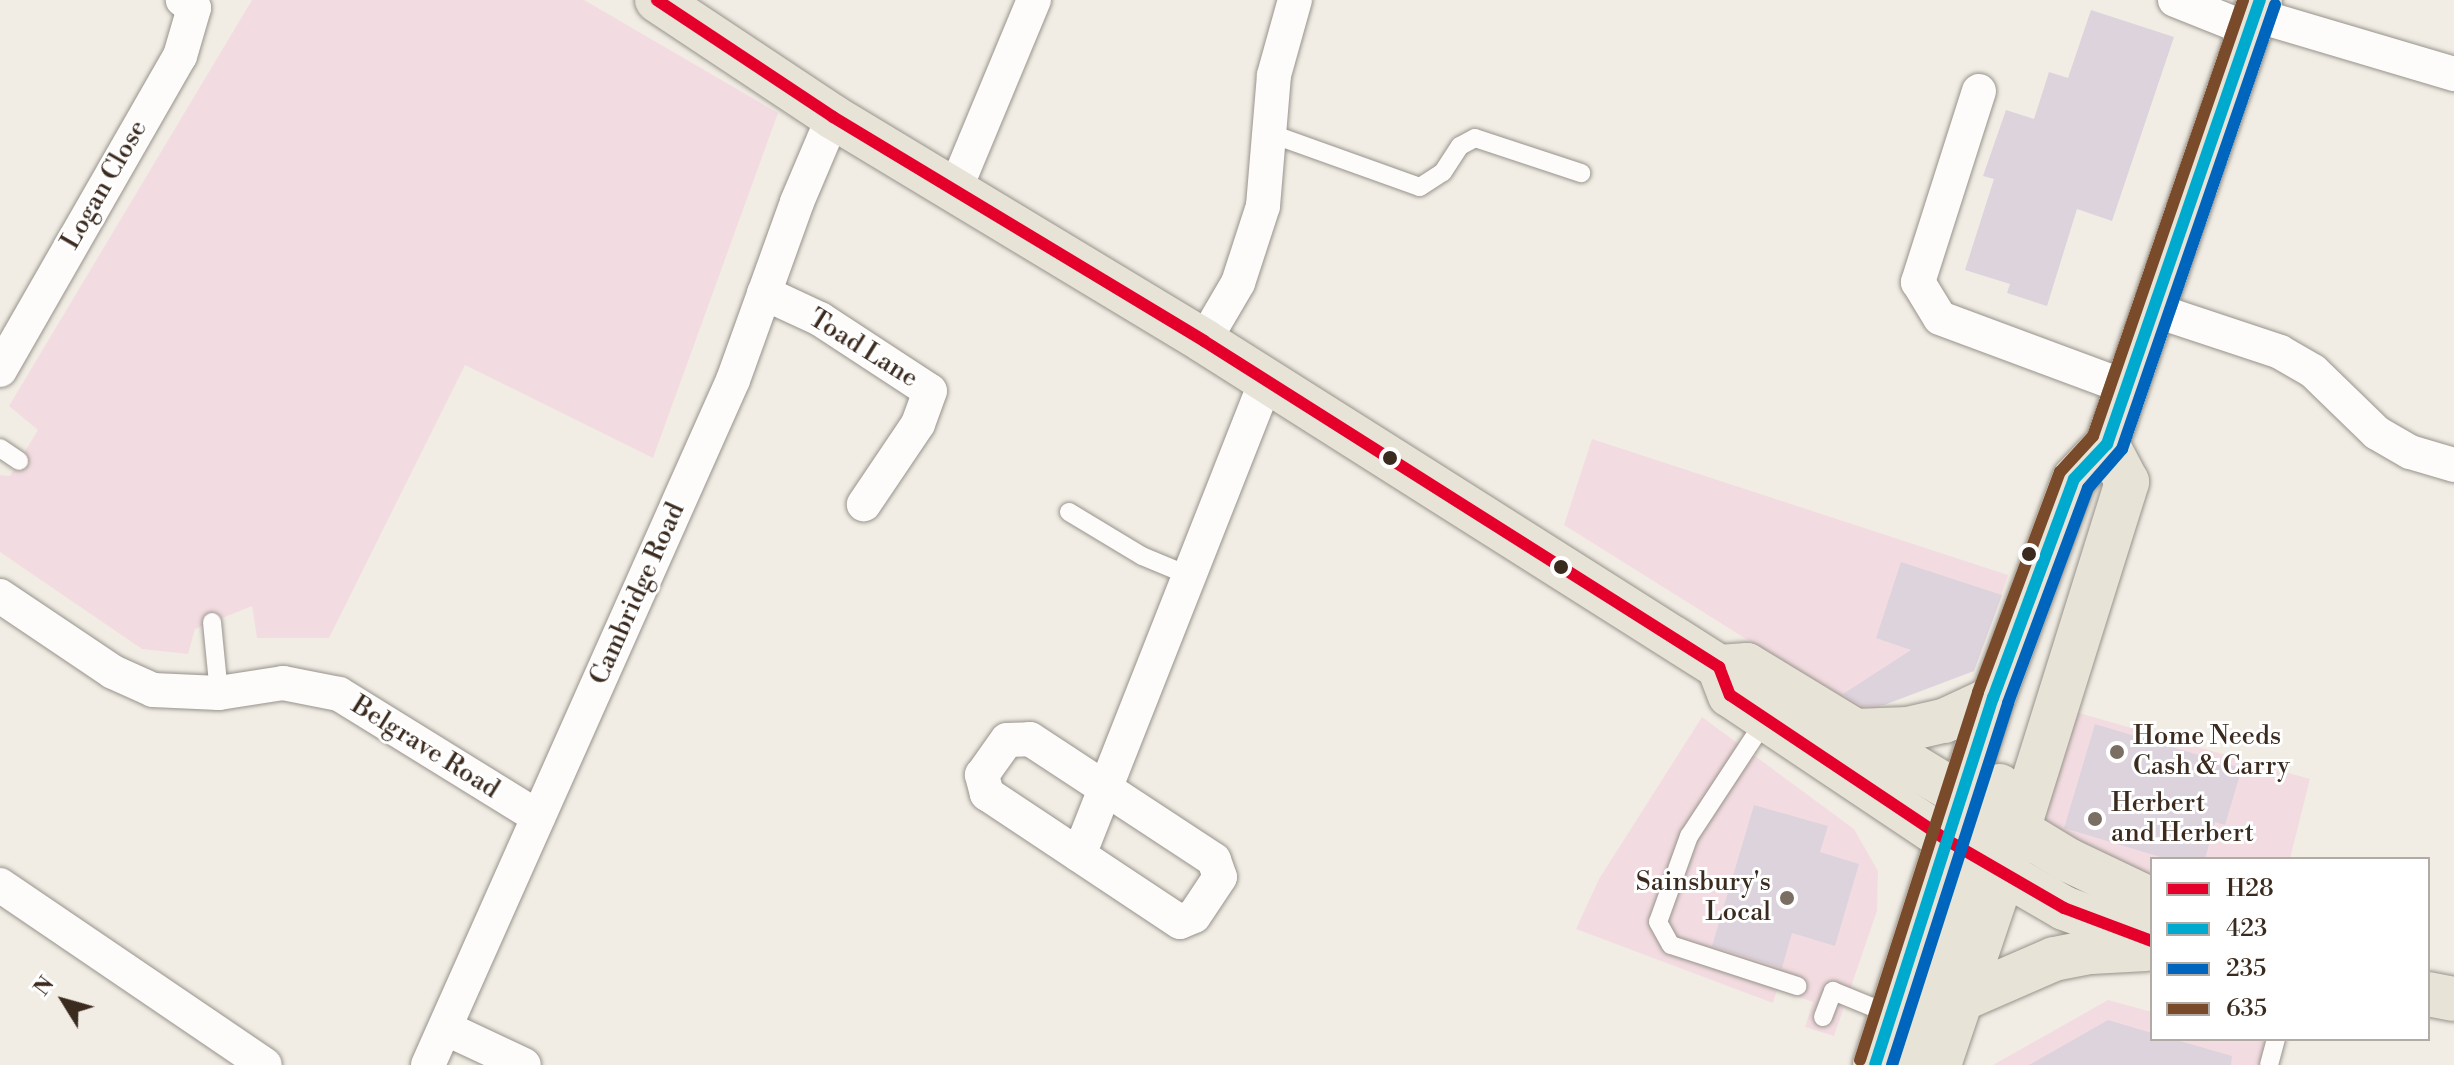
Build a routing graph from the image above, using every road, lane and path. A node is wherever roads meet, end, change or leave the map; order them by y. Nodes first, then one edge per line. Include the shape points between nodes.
1 (183, 0) edge
2 (657, 0) edge
3 (1034, 0) edge
4 (1295, 0) edge
5 (2175, 0) edge
6 (2255, 15) edge
7 (2454, 74) edge
8 (1979, 91) dead end
9 (833, 117) junction
10 (1269, 133) junction
11 (1581, 173) dead end
12 (954, 192) junction
13 (764, 293) junction
14 (2154, 310) junction
15 (8, 334) edge
16 (1204, 341) junction
17 (0, 370) edge
18 (1266, 381) junction
19 (2126, 387) junction
20 (0, 448) edge
21 (2112, 456) junction
22 (19, 461) dead end
23 (2454, 465) edge
24 (864, 504) dead end
25 (1069, 512) dead end
26 (1190, 576) junction
27 (0, 596) edge
28 (212, 622) dead end
29 (1719, 667) junction
30 (219, 693) junction
31 (1993, 698) junction
32 (1766, 719) junction
33 (1855, 731) junction
34 (1106, 789) junction
35 (1990, 813) junction
36 (538, 817) junction
37 (1079, 855) junction
38 (1975, 857) junction
39 (0, 885) edge
40 (2150, 899) edge
41 (2150, 940) edge
42 (2150, 948) edge
43 (1797, 986) dead end
44 (1962, 999) junction
45 (1889, 1014) junction
46 (1823, 1017) dead end
47 (445, 1028) junction
48 (2275, 1041) edge
49 (265, 1065) edge
50 (428, 1065) edge
51 (524, 1065) edge
52 (1875, 1065) edge
53 (1907, 1065) edge
54 (1939, 1065) edge
55 (2269, 1065) edge

1 - 15 street, Logan Close via 194,8 180,56
2 - 9 main road
3 - 12 street
4 - 10 street via 1274,75
5 - 6 street
6 - 7 street
6 - 14 main road
8 - 19 street via 1918,282 1940,318
9 - 12 main road
9 - 13 street, Cambridge Road
10 - 11 lane via 1420,187 1443,172 1460,146 1475,138
10 - 16 street via 1263,206 1238,283
12 - 16 main road
13 - 24 street, Toad Lane via 820,319 930,391 918,424
13 - 36 street, Cambridge Road via 733,380
14 - 19 main road
14 - 23 street via 2280,352 2313,371 2377,433 2410,452
15 - 17 street, Logan Close
16 - 18 main road
18 - 26 street
18 - 29 main road
19 - 21 main road
20 - 22 lane
21 - 31 main road via 2074,479
21 - 35 main road
25 - 26 lane via 1142,556
26 - 34 street
27 - 30 street, Belgrave Road via 153,690
28 - 30 lane
29 - 32 main road via 1730,695
29 - 33 main road via 1747,665
30 - 36 street, Belgrave Road via 283,683 339,694
31 - 33 main road via 1944,721
31 - 35 main road
32 - 38 main road
32 - 43 lane via 1689,836 1658,922 1671,945
33 - 35 main road
34 - 37 street
34 - 37 street via 1030,739 1007,740 982,775 987,794
34 - 37 street via 1214,860 1220,877 1194,916 1180,922
35 - 38 main road
35 - 38 main road
35 - 40 main road via 2092,874
36 - 47 street, Cambridge Road
38 - 41 main road via 2095,922
38 - 44 main road
38 - 45 main road
38 - 53 main road
39 - 49 street
42 - 44 main road via 2054,959
44 - 54 main road
45 - 46 lane via 1833,991
45 - 52 main road
47 - 50 street, Cambridge Road
47 - 51 street
48 - 55 lane

